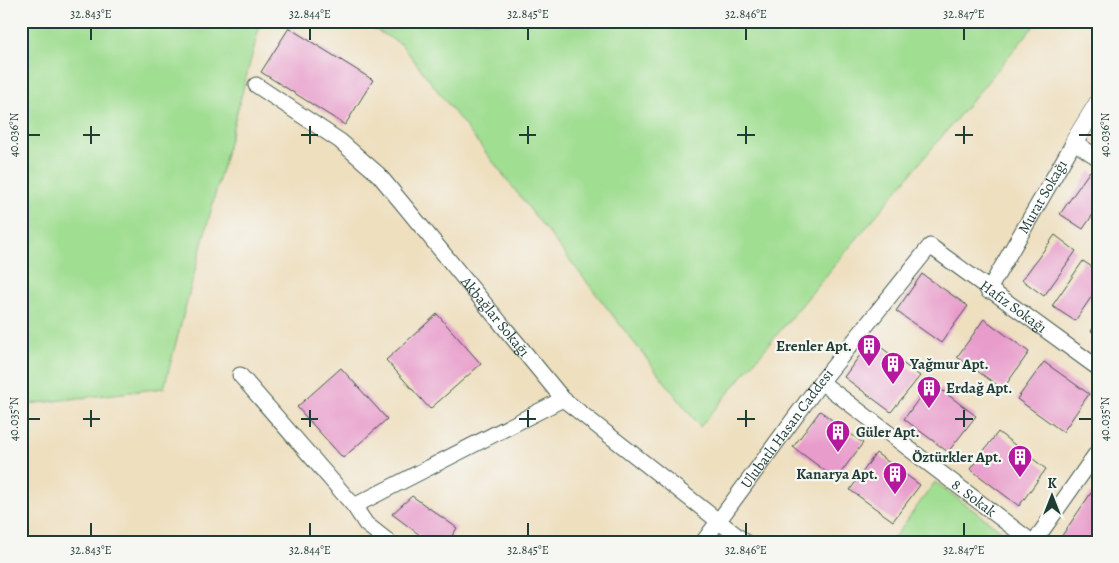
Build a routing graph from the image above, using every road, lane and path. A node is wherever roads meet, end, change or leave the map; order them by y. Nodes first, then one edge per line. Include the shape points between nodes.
1 (256, 85) dead end
2 (1098, 103) edge
3 (1074, 142) junction
4 (1098, 158) edge
5 (930, 246) joint
6 (988, 291) junction
7 (1098, 368) edge
8 (240, 375) dead end
9 (820, 382) junction
10 (563, 399) junction
11 (1098, 451) edge
12 (354, 506) junction
13 (717, 522) junction
14 (389, 542) edge
15 (703, 542) edge
16 (744, 542) edge
17 (1033, 542) edge

1 - 10 street, Akbağlar Sokağı via 340,141 379,175
2 - 3 street, Murat Sokağı
3 - 4 street
3 - 6 street, Murat Sokağı
5 - 6 street, Hafız Sokağı
5 - 9 street, Ulubatlı Hasan Caddesi
6 - 7 street, Hafız Sokağı
8 - 12 street
9 - 13 street, Ulubatlı Hasan Caddesi
9 - 17 street, 8. Sokak
10 - 12 street
10 - 13 street, Akbağlar Sokağı
11 - 17 street
12 - 14 street via 366,524
13 - 15 street, Ulubatlı Hasan Caddesi
13 - 16 street, Akbağlar Sokağı

